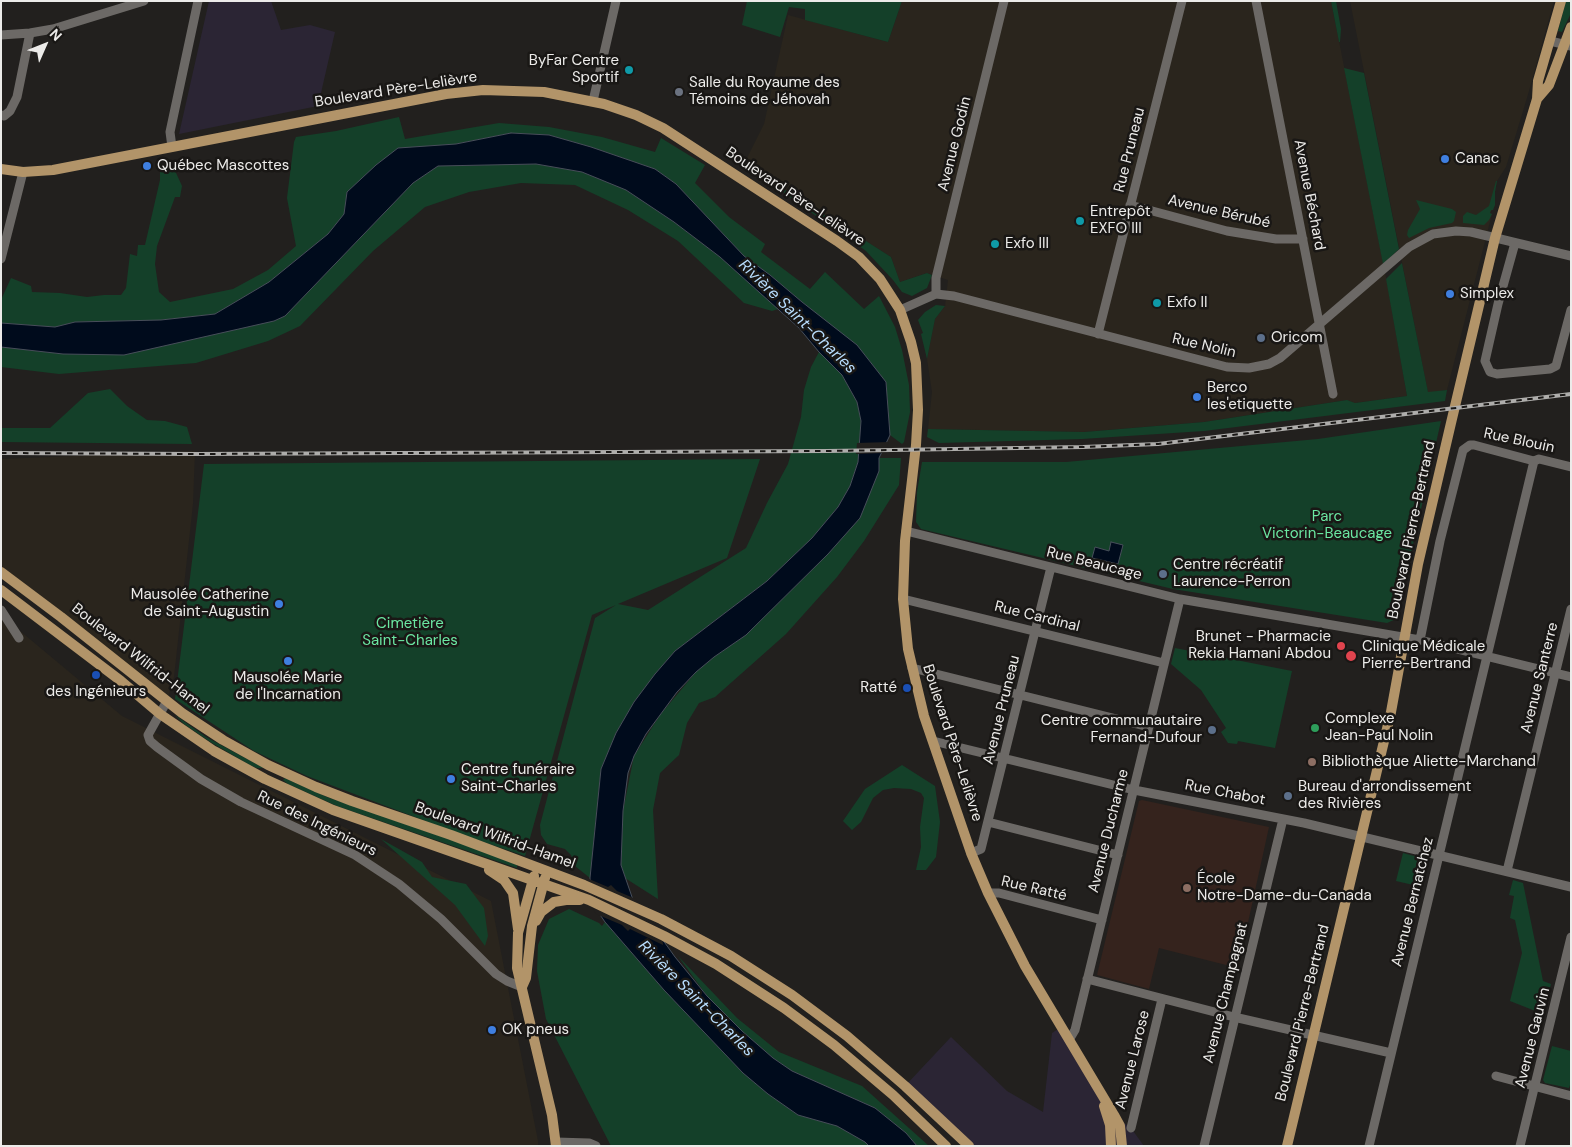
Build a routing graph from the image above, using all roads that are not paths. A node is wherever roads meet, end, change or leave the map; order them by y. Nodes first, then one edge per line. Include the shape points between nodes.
1 (198, 1) edge
2 (616, 1) edge
3 (1004, 1) edge
4 (1182, 1) edge
5 (1256, 1) edge
6 (1561, 1) edge
7 (140, 2) edge
8 (1571, 27) edge
9 (30, 33) junction
10 (1, 35) edge
11 (1550, 41) junction
12 (1567, 45) edge
13 (1537, 99) junction
14 (593, 101) junction
15 (1, 116) edge
16 (172, 147) junction
17 (1, 170) edge
18 (23, 172) junction
19 (1130, 205) junction
20 (1495, 238) junction
21 (1303, 240) junction
22 (1515, 243) junction
23 (1571, 256) edge
24 (1, 258) edge
25 (936, 294) junction
26 (900, 310) junction
27 (1571, 310) edge
28 (1320, 324) junction
29 (1098, 334) junction
30 (1333, 394) dead end
31 (1463, 450) joint
32 (1534, 461) junction
33 (1571, 467) edge
34 (906, 531) junction
35 (1051, 567) junction
36 (1, 572) edge
37 (1, 590) edge
38 (903, 599) junction
39 (1180, 599) junction
40 (1571, 609) edge
41 (1, 610) edge
42 (1035, 631) junction
43 (19, 638) dead end
44 (1404, 638) junction
45 (1420, 640) junction
46 (1486, 657) junction
47 (1164, 663) junction
48 (912, 668) junction
49 (1555, 673) junction
50 (1571, 677) edge
51 (1020, 695) junction
52 (167, 701) junction
53 (160, 714) junction
54 (1149, 727) junction
55 (933, 741) junction
56 (1004, 758) junction
57 (1134, 790) junction
58 (1283, 819) junction
59 (988, 822) junction
60 (1361, 837) junction
61 (972, 853) junction
62 (1439, 854) junction
63 (1118, 855) junction
64 (466, 858) junction
65 (537, 867) junction
66 (548, 871) junction
67 (1506, 871) junction
68 (538, 882) junction
69 (1571, 886) edge
70 (988, 893) junction
71 (588, 900) junction
72 (1102, 920) junction
73 (518, 932) junction
74 (530, 934) junction
75 (1571, 937) edge
76 (1087, 979) junction
77 (522, 987) junction
78 (1162, 999) junction
79 (1234, 1017) junction
80 (1313, 1035) junction
81 (1069, 1040) junction
82 (1391, 1053) junction
83 (1496, 1076) dead end
84 (1095, 1084) junction
85 (1534, 1087) junction
86 (1571, 1096) edge
87 (1130, 1128) dead end
88 (556, 1144) edge
89 (596, 1146) edge
90 (946, 1146) edge
91 (969, 1146) edge
92 (1111, 1146) edge
93 (1122, 1146) edge
94 (1204, 1146) edge
95 (1286, 1146) edge
96 (1368, 1146) edge
97 (1520, 1146) edge

1 - 16 street via 170,132
2 - 14 street
3 - 25 street, Avenue Godin via 936,278
4 - 19 street, Rue Pruneau
5 - 21 street, Avenue Béchard
6 - 11 main road, Boulevard Pierre-Bertrand
7 - 9 street
8 - 12 main road, Boulevard Pierre-Bertrand
9 - 10 street
9 - 15 street via 17,97 10,110
11 - 12 street
11 - 13 main road, Boulevard Pierre-Bertrand via 1538,81
12 - 13 main road, Boulevard Pierre-Bertrand via 1549,85
13 - 20 main road, Boulevard Pierre-Bertrand
14 - 16 main road, Boulevard Père-Lelièvre via 544,92 483,90 446,94
14 - 26 main road, Boulevard Père-Lelièvre via 636,115 670,132 837,241 871,269
16 - 18 main road, Boulevard Père-Lelièvre via 53,170
17 - 18 main road, Boulevard Père-Lelièvre
18 - 24 street
19 - 21 street, Avenue Bérubé via 1227,230 1276,239
19 - 29 street, Rue Pruneau
20 - 22 street, Rue Nolin
20 - 28 street, Rue Nolin via 1456,231 1421,239
20 - 44 main road, Boulevard Pierre-Bertrand via 1420,555
21 - 28 street, Avenue Béchard
22 - 23 street, Rue Nolin
22 - 27 street via 1484,361 1490,372 1497,374 1556,366
25 - 26 street
25 - 29 street, Rue Nolin
26 - 34 main road, Boulevard Père-Lelièvre via 912,348 918,394
28 - 29 street, Rue Nolin via 1280,358 1249,368 1227,366
28 - 30 street, Avenue Béchard
31 - 32 street, Rue Blouin via 1474,445
31 - 45 street, Boulevard Pierre-Bertrand
32 - 33 street, Rue Blouin via 1539,459
32 - 46 street, Avenue Bernatchez
34 - 35 street, Rue Beaucage
34 - 38 main road, Boulevard Père-Lelièvre
35 - 39 street, Rue Beaucage
35 - 42 street, Avenue Pruneau
36 - 52 main road, Boulevard Wilfrid-Hamel
37 - 53 main road, Boulevard Wilfrid-Hamel
38 - 42 street, Rue Cardinal
38 - 48 main road, Boulevard Père-Lelièvre
39 - 44 street, Rue Beaucage
39 - 47 street, Avenue Ducharme
40 - 49 street, Avenue Santerre
41 - 43 street
42 - 47 street, Rue Cardinal
42 - 51 street, Avenue Pruneau
44 - 45 street, Rue Beaucage
44 - 60 main road, Boulevard Pierre-Bertrand via 1391,712
45 - 46 street, Rue Beaucage
46 - 49 street, Rue Beaucage
46 - 62 street, Avenue Bernatchez
47 - 54 street, Avenue Ducharme
48 - 51 street
48 - 55 main road, Boulevard Père-Lelièvre
49 - 50 street, Rue Beaucage
49 - 67 street, Avenue Santerre
51 - 54 street
51 - 56 street, Avenue Pruneau
52 - 53 street, Rue des Ingénieurs
52 - 65 main road, Boulevard Wilfrid-Hamel via 223,740 292,777
53 - 64 main road, Boulevard Wilfrid-Hamel via 214,751 292,792
53 - 77 street, Rue des Ingénieurs via 148,735 157,747 201,779 241,802 355,855 399,884 441,919 496,974
54 - 57 street, Avenue Ducharme
55 - 56 street, Rue Chabot
55 - 61 main road, Boulevard Père-Lelièvre
56 - 57 street, Rue Chabot
56 - 59 street, Avenue Pruneau
57 - 58 street, Rue Chabot
57 - 63 street, Avenue Ducharme
58 - 60 street, Rue Chabot
58 - 79 street, Avenue Champagnat
59 - 61 street, Avenue Pruneau via 981,849
59 - 63 street
60 - 62 street, Rue Chabot
60 - 80 main road, Boulevard Pierre-Bertrand
61 - 70 main road, Boulevard Père-Lelièvre
62 - 67 street, Rue Chabot
62 - 82 street, Avenue Bernatchez
63 - 72 street, Avenue Ducharme
64 - 68 main road, Boulevard Wilfrid-Hamel
64 - 73 main road via 500,876 508,884 515,900
65 - 66 main road, Boulevard Wilfrid-Hamel
65 - 68 main road
66 - 68 main road
66 - 91 main road, Boulevard Wilfrid-Hamel via 661,919 731,956 815,1012 873,1057
67 - 69 street, Rue Chabot
68 - 71 main road, Boulevard Wilfrid-Hamel
68 - 73 main road
68 - 74 main road
70 - 72 street, Rue Ratté via 999,893
70 - 81 main road, Boulevard Père-Lelièvre via 1015,948
71 - 74 main road via 554,902 541,912
71 - 90 main road, Boulevard Wilfrid-Hamel via 716,964 807,1024 867,1072
72 - 76 street, Avenue Ducharme
73 - 77 main road via 517,968
74 - 77 main road via 526,978
75 - 85 street, Avenue Gauvin
76 - 78 street
76 - 81 street, Avenue Ducharme via 1075,1030
77 - 88 main road
78 - 79 street
78 - 87 street, Avenue Larose
79 - 80 street
79 - 94 street, Avenue Champagnat
80 - 82 street
80 - 95 main road, Boulevard Pierre-Bertrand
81 - 84 main road, Boulevard Père-Lelièvre
82 - 96 street, Avenue Bernatchez
83 - 85 street
84 - 92 main road, Boulevard Père-Lelièvre via 1108,1117
84 - 93 main road, Boulevard Père-Lelièvre via 1120,1126
85 - 86 street
85 - 97 street, Avenue Gauvin
88 - 89 street via 589,1143

